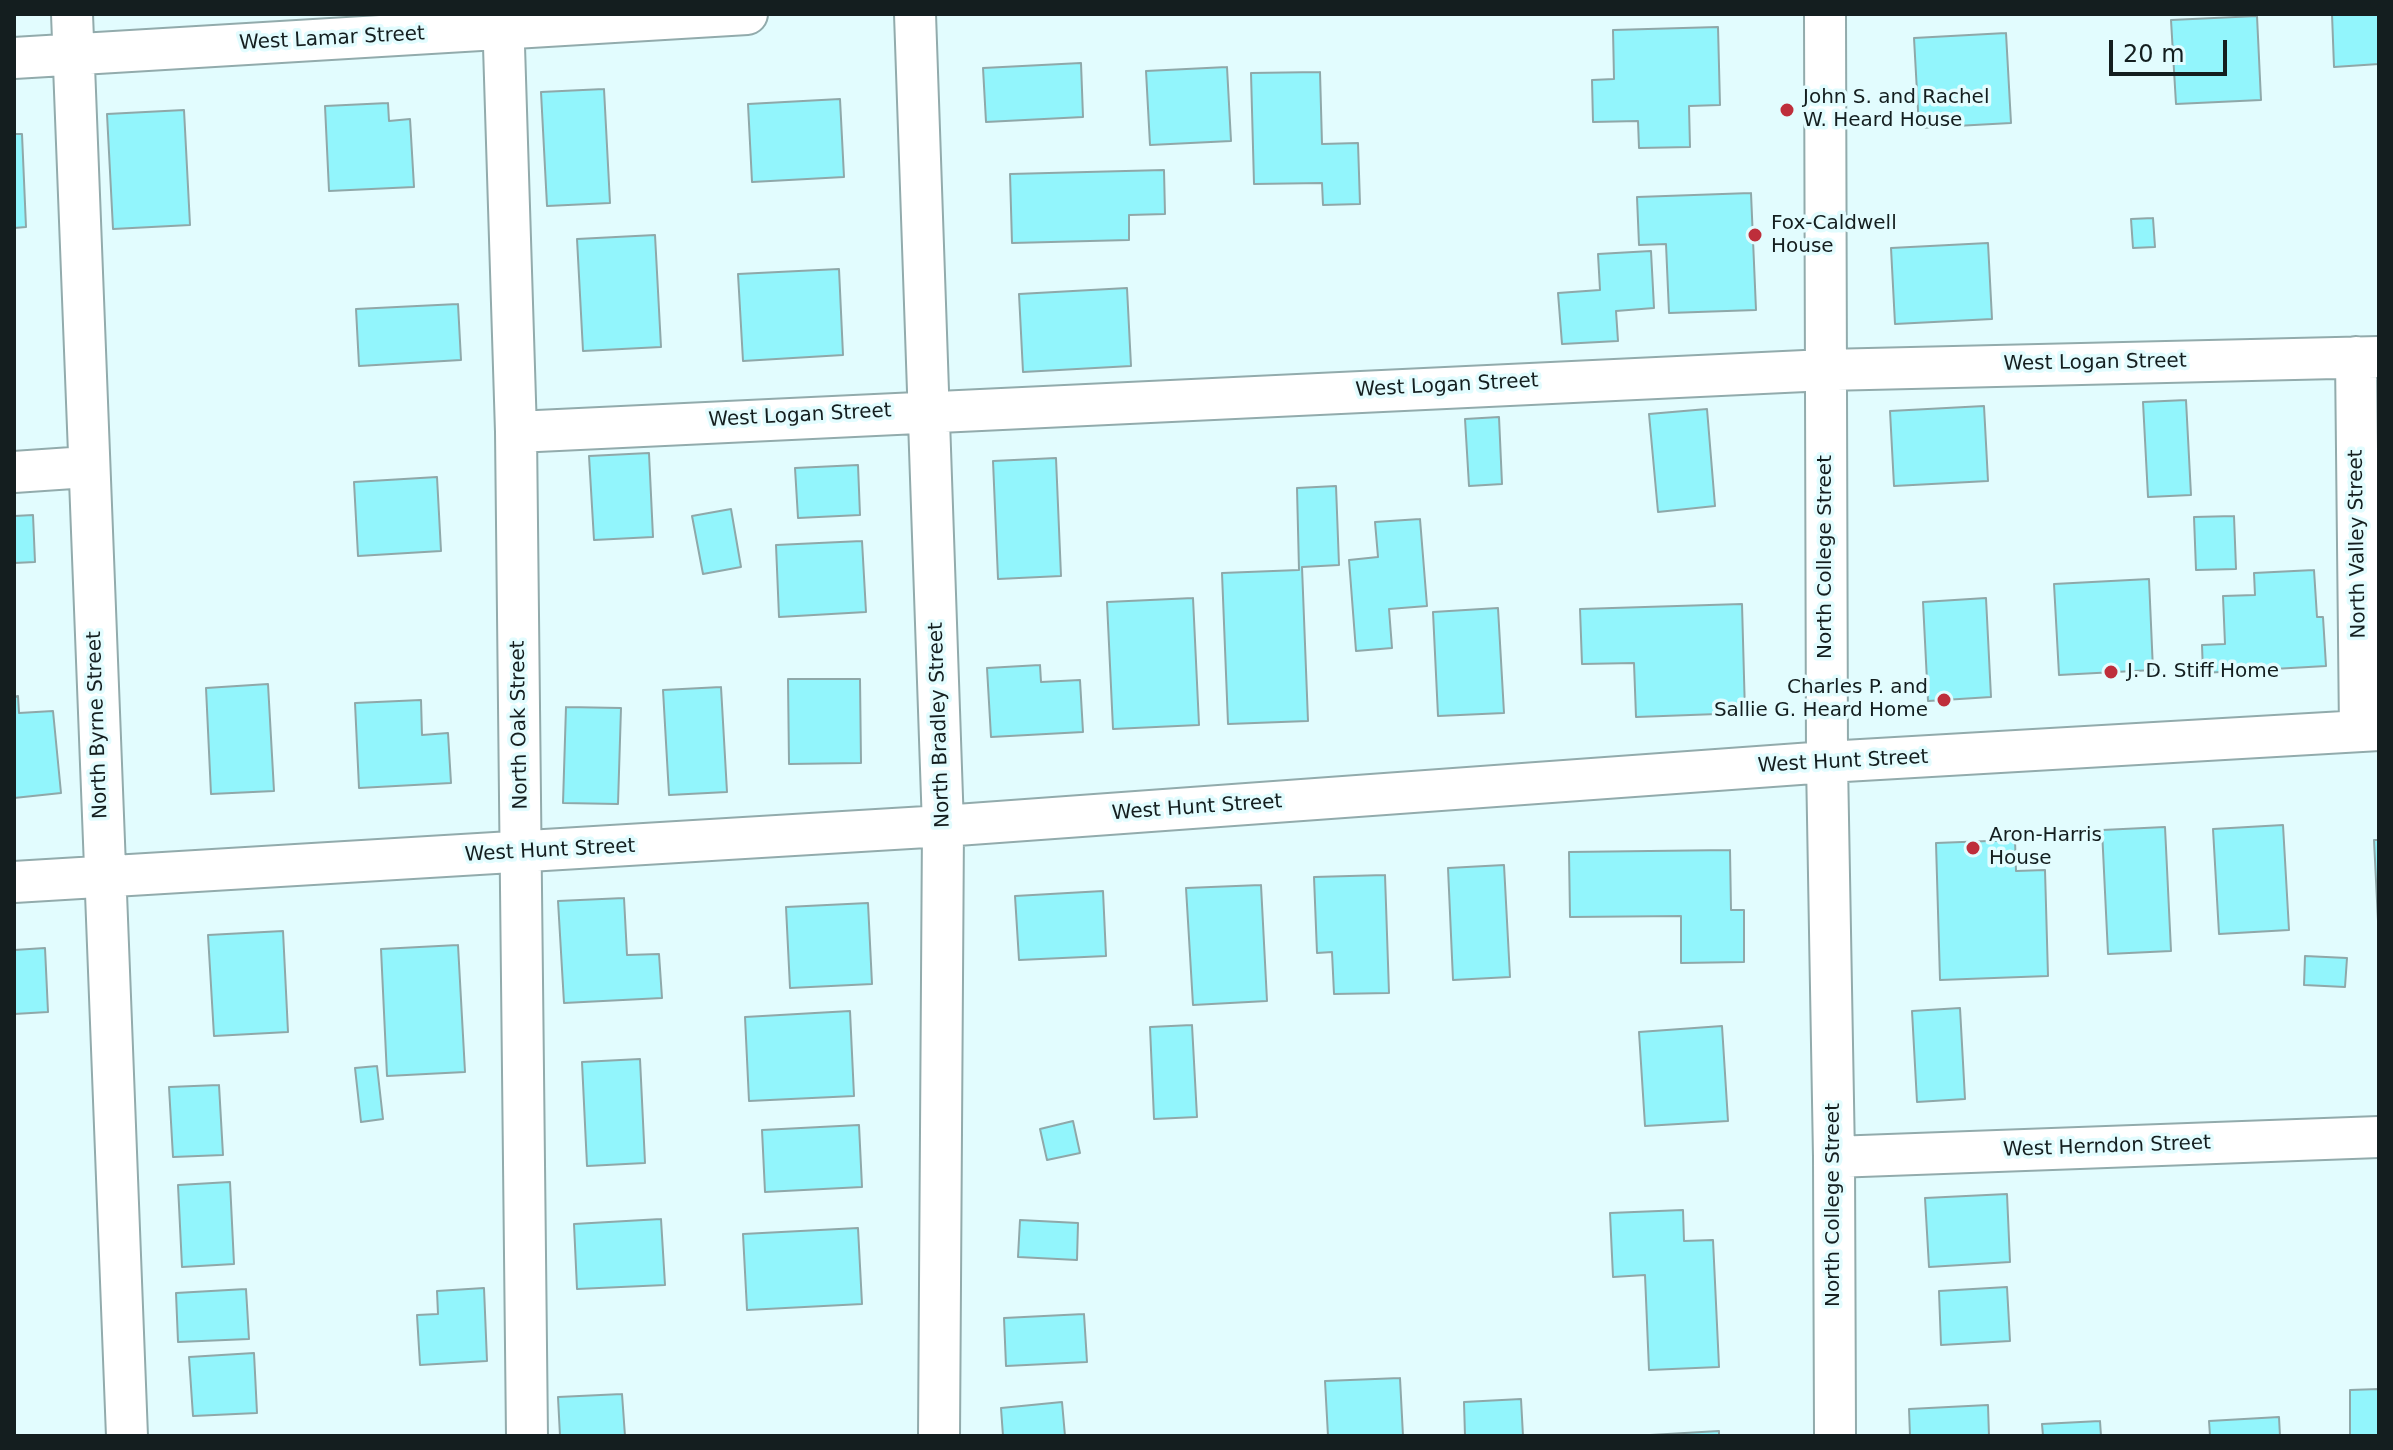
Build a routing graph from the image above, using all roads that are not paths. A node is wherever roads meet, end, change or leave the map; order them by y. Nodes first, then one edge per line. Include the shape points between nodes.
1 (72, 14) edge
2 (747, 14) edge
3 (915, 14) edge
4 (1825, 14) edge
5 (503, 22) edge
6 (73, 55) junction
7 (14, 58) edge
8 (2368, 357) edge
9 (1826, 370) junction
10 (931, 409) junction
11 (516, 432) junction
12 (87, 467) junction
13 (14, 472) edge
14 (2370, 731) edge
15 (1827, 762) junction
16 (943, 826) junction
17 (521, 852) junction
18 (104, 876) junction
19 (14, 882) edge
20 (2379, 1137) edge
21 (1834, 1157) junction
22 (127, 1436) edge
23 (527, 1436) edge
24 (939, 1436) edge
25 (1835, 1436) edge

1 - 6 street, North Byrne Street
2 - 5 street, West Lamar Street
3 - 10 street, North Bradley Street
4 - 9 street, North College Street
5 - 6 street, West Lamar Street
5 - 11 street, North Oak Street
6 - 7 street, West Lamar Street
6 - 12 street, North Byrne Street
8 - 9 street, West Logan Street
8 - 14 street, North Valley Street
9 - 10 street, West Logan Street
9 - 15 street, North College Street
10 - 11 street, West Logan Street
10 - 16 street, North Bradley Street
11 - 17 street, North Oak Street
12 - 13 street
12 - 18 street, North Byrne Street
14 - 15 street, West Hunt Street
15 - 16 street, West Hunt Street
15 - 21 street, North College Street
16 - 17 street, West Hunt Street
16 - 24 street, North Bradley Street
17 - 18 street, West Hunt Street
17 - 23 street, North Oak Street
18 - 19 street, West Hunt Street
18 - 22 street, North Byrne Street
20 - 21 street, West Herndon Street
21 - 25 street, North College Street

